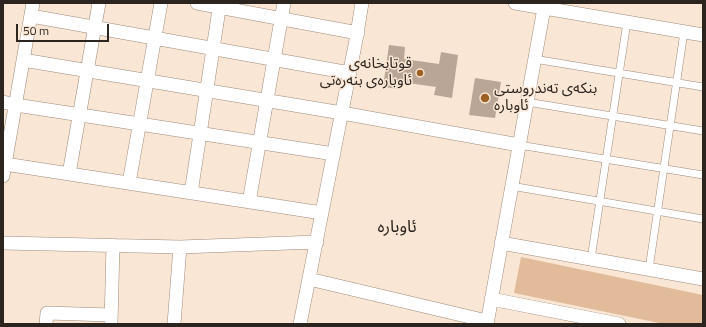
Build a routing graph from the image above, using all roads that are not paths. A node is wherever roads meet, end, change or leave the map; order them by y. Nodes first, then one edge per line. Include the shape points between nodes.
1 (99, 3) edge
2 (161, 3) edge
3 (197, 3) edge
4 (284, 3) edge
5 (362, 3) edge
6 (515, 3) edge
7 (220, 5) edge
8 (544, 8) junction
9 (32, 9) edge
10 (591, 9) edge
11 (281, 18) junction
12 (627, 22) junction
13 (95, 27) junction
14 (684, 32) junction
15 (358, 33) junction
16 (703, 35) edge
17 (155, 38) junction
18 (213, 49) junction
19 (23, 60) junction
20 (274, 60) junction
21 (534, 60) junction
22 (87, 71) junction
23 (350, 73) junction
24 (619, 73) junction
25 (147, 81) junction
26 (677, 83) junction
27 (703, 87) edge
28 (207, 90) junction
29 (266, 100) junction
30 (3, 102) edge
31 (527, 102) junction
32 (16, 105) junction
33 (342, 113) junction
34 (80, 115) junction
35 (613, 116) junction
36 (140, 124) junction
37 (670, 126) junction
38 (703, 131) edge
39 (200, 134) junction
40 (259, 143) junction
41 (519, 145) junction
42 (334, 154) junction
43 (606, 160) junction
44 (664, 169) junction
45 (4, 170) edge
46 (69, 174) junction
47 (703, 176) edge
48 (129, 183) junction
49 (511, 186) junction
50 (191, 193) junction
51 (600, 201) junction
52 (249, 202) junction
53 (658, 211) junction
54 (322, 213) junction
55 (703, 219) edge
56 (317, 242) junction
57 (3, 243) edge
58 (501, 243) junction
59 (113, 245) junction
60 (180, 248) junction
61 (591, 259) junction
62 (649, 269) junction
63 (309, 279) junction
64 (703, 279) edge
65 (491, 299) junction
66 (111, 320) edge
67 (487, 323) edge
68 (46, 324) edge
69 (174, 324) edge
70 (300, 324) edge
71 (619, 324) edge

1 - 13 street
2 - 17 street
3 - 7 street
4 - 11 street
5 - 15 street
6 - 8 street
7 - 11 street
7 - 18 street
8 - 10 street
8 - 21 street
9 - 13 street
9 - 19 street
10 - 12 street
11 - 15 street
11 - 20 street
12 - 14 street
12 - 24 lane
13 - 17 street
13 - 22 street
14 - 16 street
14 - 26 lane
15 - 23 street
17 - 18 street
17 - 25 street
18 - 20 street
18 - 28 street
19 - 22 street
19 - 32 street
20 - 23 street
20 - 29 street
21 - 24 lane
21 - 31 street
22 - 25 street
22 - 34 street
23 - 33 street
24 - 26 lane
24 - 35 lane
25 - 28 street
25 - 36 street
26 - 27 lane
26 - 37 lane
28 - 29 street
28 - 39 street
29 - 33 street
29 - 40 street
30 - 32 street
31 - 35 lane
31 - 41 street
32 - 34 street
32 - 45 street
33 - 41 street
33 - 42 street
34 - 36 street
34 - 46 street
35 - 37 lane
35 - 43 lane
36 - 39 street
36 - 48 street
37 - 38 lane
37 - 44 lane
39 - 40 street
39 - 50 street
40 - 42 street
40 - 52 street
41 - 43 lane
41 - 49 street
42 - 54 street
43 - 44 lane
43 - 51 lane
44 - 47 lane
44 - 53 lane
45 - 46 street
46 - 48 street
48 - 50 street
49 - 51 lane
49 - 58 street
50 - 52 street
51 - 53 lane
51 - 61 lane
52 - 54 street
53 - 55 lane
53 - 62 lane
54 - 56 street
56 - 60 street
56 - 63 street
57 - 59 street
58 - 61 street
58 - 65 street
59 - 60 street
59 - 66 street
60 - 69 street
61 - 62 street
62 - 64 street
63 - 67 street
63 - 70 street
65 - 67 street
65 - 71 street
66 - 68 street via 47,313

